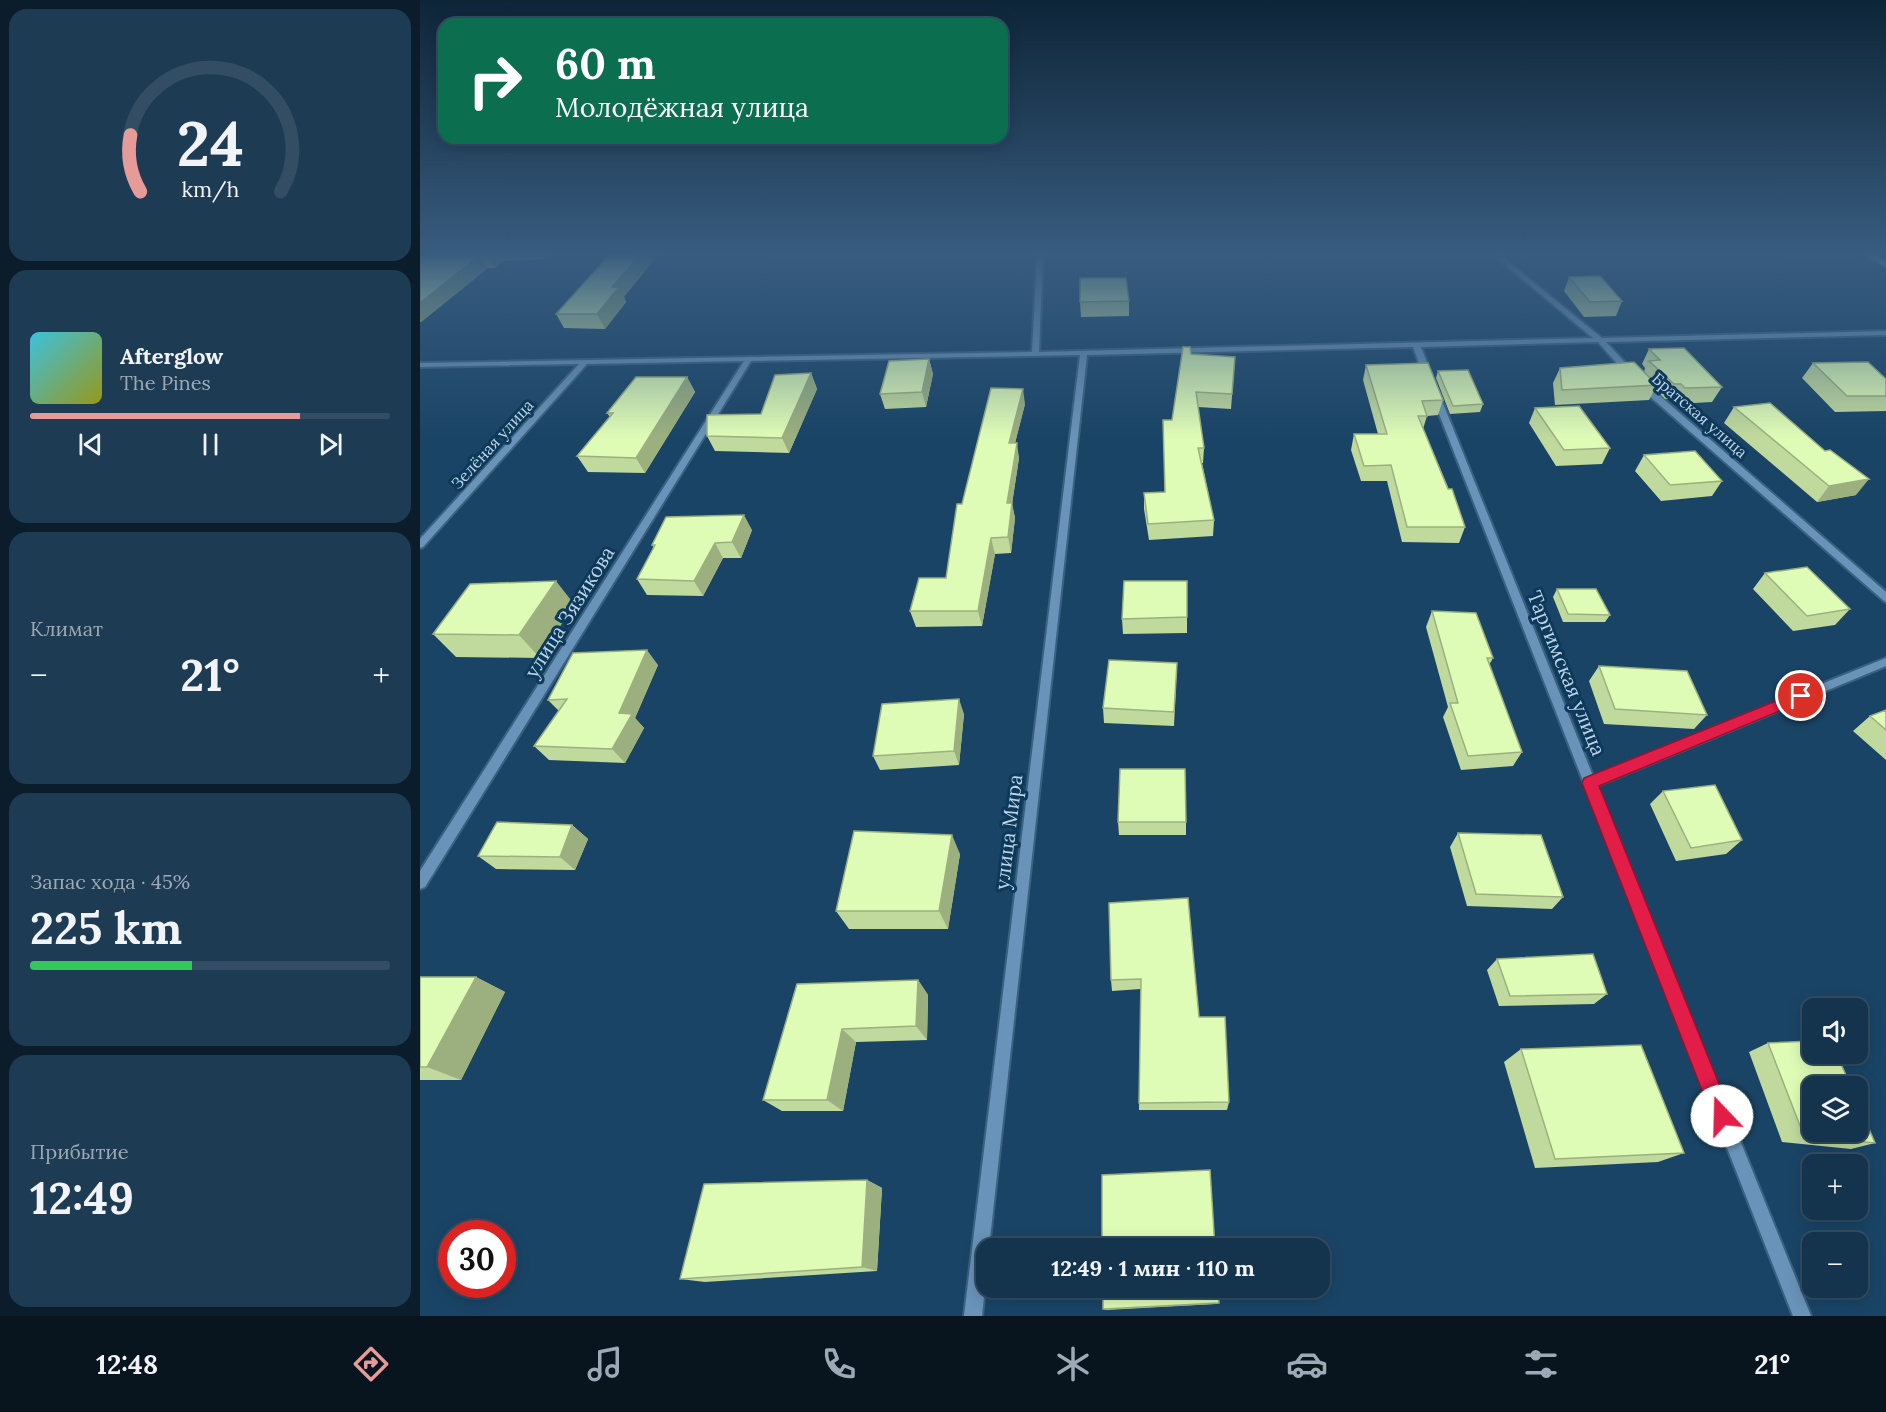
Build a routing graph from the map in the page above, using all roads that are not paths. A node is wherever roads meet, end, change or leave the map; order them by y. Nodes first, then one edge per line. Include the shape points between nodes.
1 (1037, 315) edge
2 (1570, 315) edge
3 (1886, 333) edge
4 (1600, 340) junction
5 (1416, 345) junction
6 (1084, 353) junction
7 (1035, 354) junction
8 (749, 359) junction
9 (585, 362) junction
10 (420, 365) edge
11 (420, 545) edge
12 (1886, 598) edge
13 (1886, 662) edge
14 (1590, 783) junction
15 (420, 883) edge
16 (973, 1316) edge
17 (1802, 1316) edge

1 - 7 street
2 - 4 street, Братская улица
3 - 4 street
4 - 5 street
4 - 12 street, Братская улица via 1646,390
5 - 6 street
5 - 14 street, Таргимская улица
6 - 7 street
6 - 16 street, улица Мира
7 - 8 street
8 - 9 street
8 - 15 street, улица Зязикова
9 - 10 street
9 - 11 street, Зелёная улица
13 - 14 street
14 - 17 street, Таргимская улица

